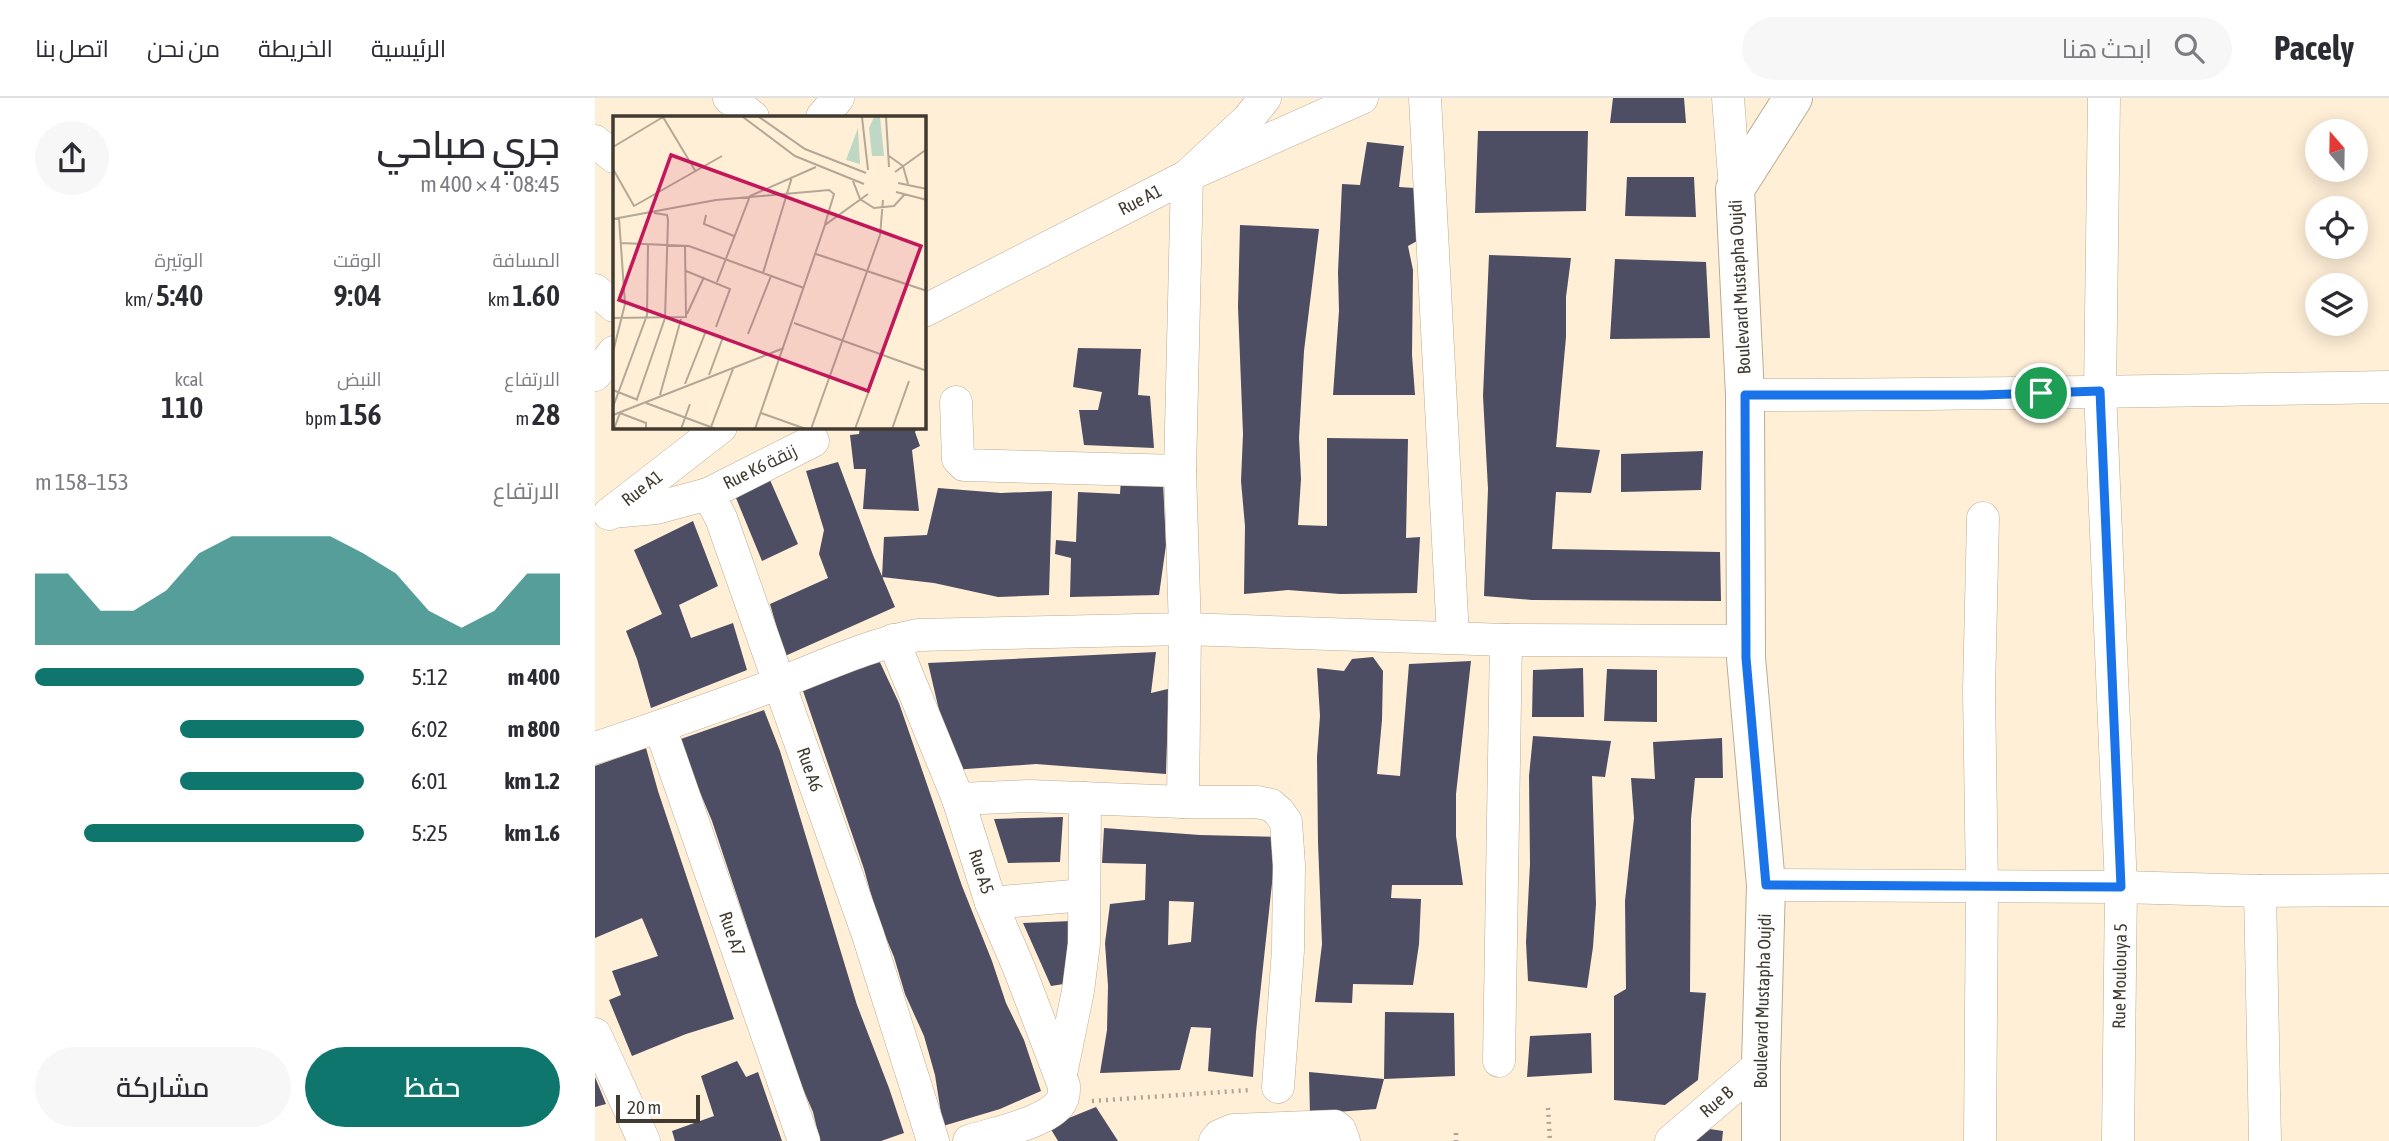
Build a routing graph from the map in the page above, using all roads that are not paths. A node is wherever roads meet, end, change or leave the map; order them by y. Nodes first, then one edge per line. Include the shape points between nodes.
1 (729, 98) edge
2 (838, 98) edge
3 (1265, 98) edge
4 (1361, 98) edge
5 (1425, 98) edge
6 (1728, 98) edge
7 (1793, 98) edge
8 (2104, 98) edge
9 (752, 116) edge
10 (823, 116) edge
11 (595, 141) edge
12 (613, 156) edge
13 (1188, 176) junction
14 (1735, 189) junction
15 (595, 290) edge
16 (613, 305) edge
17 (926, 310) edge
18 (613, 353) edge
19 (595, 375) edge
20 (2389, 387) edge
21 (2100, 391) junction
22 (1745, 395) junction
23 (956, 402) dead end
24 (718, 429) edge
25 (813, 441) dead end
26 (1180, 471) junction
27 (708, 494) junction
28 (603, 517) edge
29 (1983, 517) dead end
30 (1185, 629) junction
31 (1453, 637) junction
32 (893, 640) junction
33 (1506, 640) junction
34 (1746, 641) junction
35 (778, 684) junction
36 (660, 727) junction
37 (595, 748) edge
38 (958, 799) junction
39 (1085, 799) junction
40 (1183, 802) junction
41 (1766, 885) junction
42 (1982, 887) junction
43 (2121, 887) junction
44 (2389, 890) edge
45 (2260, 891) junction
46 (1084, 895) junction
47 (991, 903) junction
48 (595, 1034) edge
49 (1499, 1061) dead end
50 (1761, 1064) junction
51 (1278, 1087) road end
52 (1050, 1110) edge
53 (644, 1141) edge
54 (804, 1141) edge
55 (933, 1141) edge
56 (969, 1141) edge
57 (1215, 1141) edge
58 (1343, 1141) edge
59 (1671, 1141) edge
60 (1761, 1141) edge
61 (1980, 1141) edge
62 (2118, 1141) edge
63 (2265, 1141) edge

1 - 9 street
2 - 10 street
3 - 13 street
4 - 13 street, Rue A1
5 - 31 street
6 - 14 street, Boulevard Mustapha Oujdi
7 - 14 main road, Boulevard Mustapha Oujdi
8 - 21 street, Rue Moulouya 5
11 - 12 street
13 - 17 street, Rue A1
13 - 26 street
14 - 22 main road, Boulevard Mustapha Oujdi
15 - 16 street
18 - 19 street
20 - 21 street
21 - 22 street
21 - 43 street, Rue Moulouya 5
22 - 34 main road, Boulevard Mustapha Oujdi
23 - 26 street via 958,459 964,465
24 - 28 street, Rue A1
25 - 27 street, Rue K6 زنقة
26 - 30 street
27 - 28 street via 656,509
27 - 35 street, Rue A6 via 721,518
29 - 42 street via 1979,690
30 - 31 street
30 - 32 street via 953,633
30 - 40 street
31 - 33 street
32 - 35 street
32 - 38 street, Rue A5
33 - 34 street
33 - 49 street
34 - 41 main road, Boulevard Mustapha Oujdi
35 - 36 street
35 - 55 street, Rue A6 via 868,935
36 - 37 street
36 - 54 street, Rue A7
38 - 39 street
38 - 47 street, Rue A5
39 - 40 street
39 - 46 street
40 - 51 street via 1257,802 1271,805 1286,822 1288,950
41 - 42 street
41 - 50 main road, Boulevard Mustapha Oujdi
42 - 43 street
42 - 61 street
43 - 45 street
43 - 62 street, Rue Moulouya 5
44 - 45 street
45 - 63 street
46 - 47 street
46 - 52 street via 1078,991
47 - 52 street, Rue A5
48 - 53 street
50 - 59 street, Rue B
50 - 60 main road, Boulevard Mustapha Oujdi
52 - 56 street
57 - 58 street via 1233,1130 1335,1126

